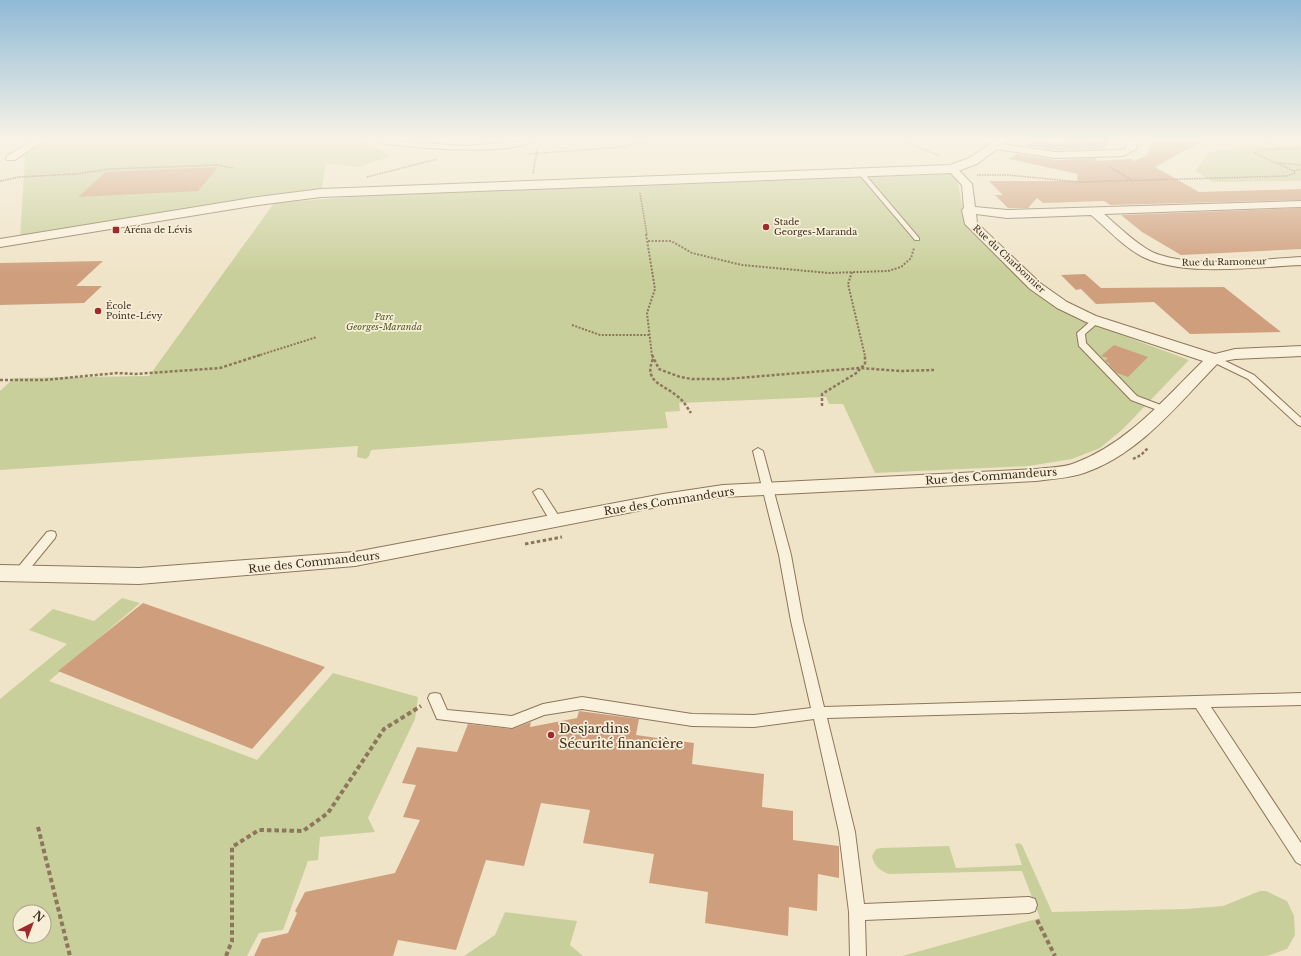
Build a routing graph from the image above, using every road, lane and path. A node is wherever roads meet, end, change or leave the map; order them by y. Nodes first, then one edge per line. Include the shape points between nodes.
1 (530, 185) joint
2 (540, 185) edge
3 (638, 185) edge
4 (871, 185) edge
5 (967, 185) edge
6 (1301, 204) edge
7 (968, 210) junction
8 (1092, 210) junction
9 (917, 239) joint
10 (648, 241) junction
11 (0, 243) edge
12 (1301, 261) edge
13 (852, 272) junction
14 (1096, 321) junction
15 (572, 325) dead end
16 (649, 335) junction
17 (317, 336) dead end
18 (1301, 351) edge
19 (1214, 359) junction
20 (653, 360) junction
21 (860, 368) junction
22 (934, 370) dead end
23 (0, 380) edge
24 (822, 406) dead end
25 (1163, 409) junction
26 (691, 413) dead end
27 (1301, 423) edge
28 (758, 451) dead end
29 (768, 488) junction
30 (538, 492) dead end
31 (556, 521) junction
32 (51, 535) dead end
33 (9, 573) edge
34 (435, 698) joint
35 (1301, 699) edge
36 (1200, 702) junction
37 (818, 713) junction
38 (38, 827) dead end
39 (1301, 857) edge
40 (1029, 905) joint
41 (857, 912) junction
42 (70, 956) edge
43 (226, 956) edge
44 (858, 956) edge
45 (1055, 956) edge

1 - 2 street
1 - 11 street via 292,196
3 - 10 path
4 - 9 lane
5 - 7 street, Rue du Charbonnier
6 - 8 street
7 - 8 street via 1007,214
7 - 14 street, Rue du Charbonnier via 971,224 1035,286 1062,305
8 - 12 street, Rue du Ramoneur via 1147,254 1169,261 1195,264
9 - 13 path via 911,258 900,267 888,272
10 - 13 path via 671,241 692,252 742,265 783,270
10 - 16 path via 655,289 647,313
13 - 21 path via 848,284 866,360 865,365
14 - 19 street, Rue du Charbonnier
14 - 25 lane via 1080,333 1082,344 1134,398
15 - 16 path via 587,333 607,336
16 - 20 path
17 - 23 path via 220,368
18 - 19 street via 1236,354
19 - 25 street, Rue des Commandeurs
19 - 27 lane via 1251,377
20 - 21 path via 659,369 692,379 726,379
20 - 26 path via 649,365 656,383 679,397
21 - 22 path
21 - 24 path via 858,372 822,394
25 - 29 street, Rue des Commandeurs via 1135,437 1116,450 1078,469 1036,475
28 - 29 lane
29 - 31 street, Rue des Commandeurs via 723,491 663,500
29 - 37 lane via 785,555 796,621
30 - 31 lane
31 - 33 street, Rue des Commandeurs via 355,559 139,576
32 - 33 lane
34 - 37 lane via 442,715 512,722 543,710 582,703 692,720 754,721
34 - 43 path via 384,729 328,813 303,831 259,830 232,847 232,941
35 - 36 lane
36 - 37 lane
36 - 39 lane
37 - 41 lane via 847,832
38 - 42 path
40 - 41 lane
40 - 45 path
41 - 44 lane

